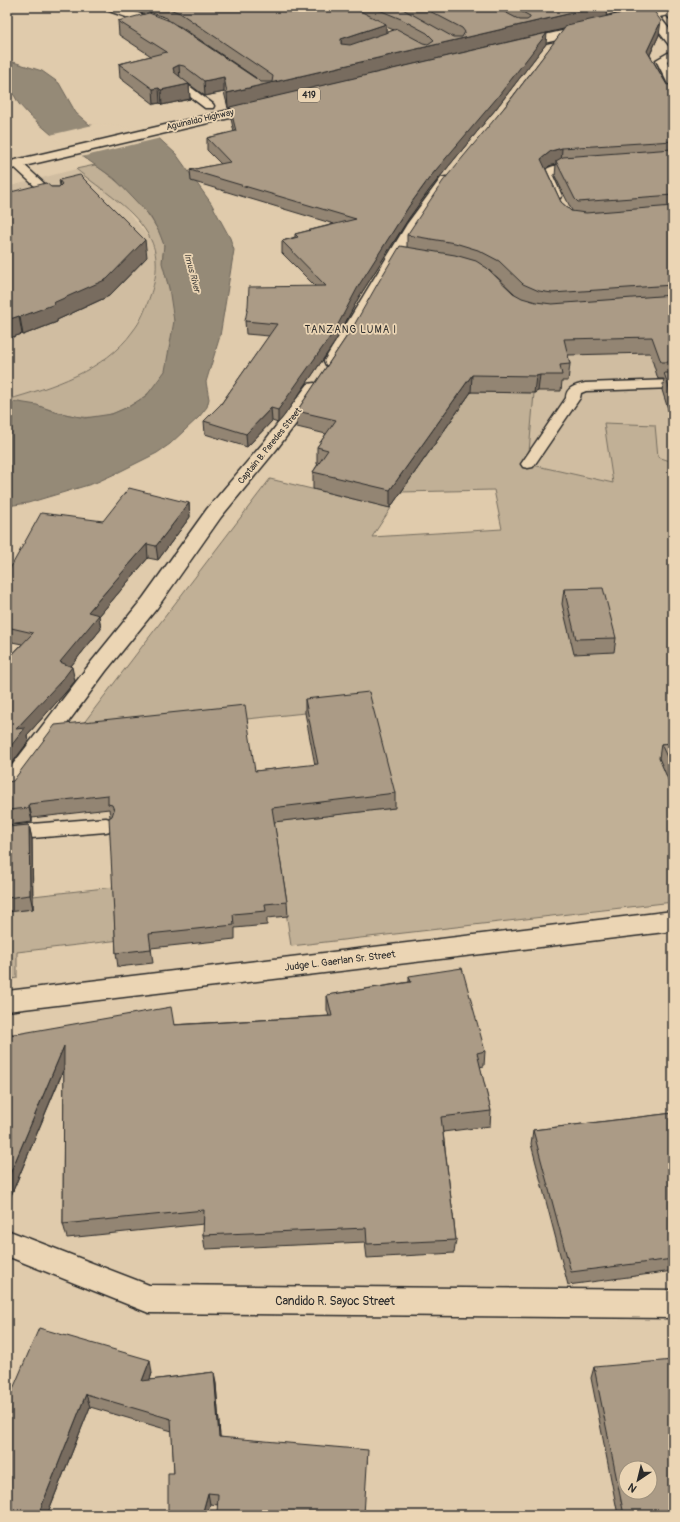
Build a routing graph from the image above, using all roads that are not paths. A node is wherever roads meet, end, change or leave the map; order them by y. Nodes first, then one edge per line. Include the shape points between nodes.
1 (107, 7) edge
2 (625, 7) edge
3 (601, 9) edge
4 (649, 11) edge
5 (670, 11) edge
6 (597, 26) edge
7 (563, 28) junction
8 (176, 31) edge
9 (673, 42) edge
10 (507, 48) edge
11 (548, 53) edge
12 (673, 53) edge
13 (180, 84) edge
14 (673, 84) edge
15 (260, 94) edge
16 (269, 104) edge
17 (210, 106) junction
18 (7, 154) edge
19 (27, 156) junction
20 (12, 165) edge
21 (458, 166) edge
22 (591, 166) edge
23 (44, 187) junction
24 (29, 191) edge
25 (57, 201) edge
26 (560, 204) edge
27 (673, 384) edge
28 (528, 464) dead end
29 (7, 788) edge
30 (106, 825) dead end
31 (7, 833) edge
32 (673, 921) edge
33 (7, 1001) edge
34 (7, 1243) edge
35 (673, 1304) edge

1 - 8 main road
2 - 3 main road
3 - 4 main road via 618,21
3 - 7 main road
4 - 5 main road
4 - 9 main road
6 - 7 main road
7 - 10 main road
7 - 11 main road
12 - 14 lane via 661,60
13 - 17 lane
15 - 17 main road, Aguinaldo Highway
16 - 19 main road, Aguinaldo Highway via 172,127
17 - 19 main road, Aguinaldo Highway
18 - 19 main road, Aguinaldo Highway
19 - 20 main road, Aguinaldo Highway
20 - 23 lane
21 - 29 main road, Captain B. Paredes Street via 415,222 401,256 291,421 214,513 150,603
22 - 26 lane via 554,169 547,175
23 - 24 lane
23 - 25 lane
27 - 28 lane via 590,386 576,390
30 - 31 lane
32 - 33 main road, Judge L. Gaerlan Sr. Street
34 - 35 main road, Candido R. Sayoc Street via 150,1299

